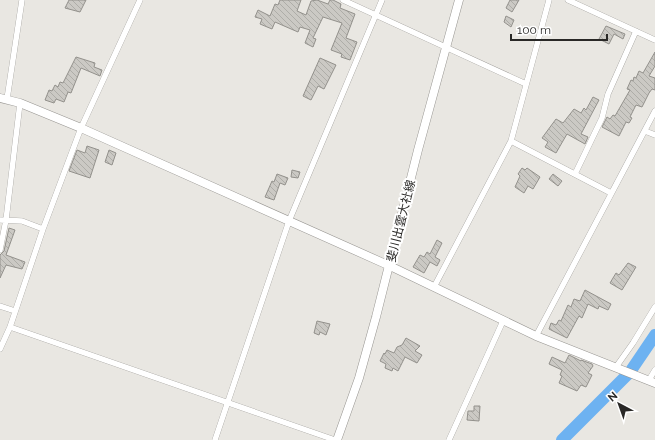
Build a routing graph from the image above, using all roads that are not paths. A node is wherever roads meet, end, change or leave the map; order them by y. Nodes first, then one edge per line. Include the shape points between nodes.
1 (22, 0) edge
2 (140, 0) edge
3 (343, 0) edge
4 (382, 0) edge
5 (459, 0) edge
6 (549, 0) edge
7 (568, 0) edge
8 (376, 15) junction
9 (636, 31) junction
10 (655, 40) edge
11 (446, 47) junction
12 (526, 84) junction
13 (3, 98) edge
14 (20, 103) junction
15 (655, 111) edge
16 (81, 128) junction
17 (645, 131) junction
18 (655, 135) edge
19 (511, 141) junction
20 (575, 174) junction
21 (611, 193) junction
22 (3, 220) edge
23 (289, 221) junction
24 (43, 228) junction
25 (0, 250) edge
26 (390, 266) junction
27 (434, 287) junction
28 (0, 306) edge
29 (655, 307) edge
30 (15, 311) junction
31 (503, 321) junction
32 (10, 327) junction
33 (536, 336) junction
34 (0, 349) edge
35 (616, 367) junction
36 (655, 370) edge
37 (649, 380) edge
38 (228, 404) junction
39 (215, 440) edge
40 (336, 440) edge
41 (449, 440) edge

1 - 13 street
2 - 16 street
3 - 8 street
4 - 8 street
5 - 11 street, 斐川出雲大社線
6 - 12 street
7 - 9 street
8 - 11 street
8 - 23 street
9 - 10 street
9 - 20 street via 608,94 602,118
11 - 12 street
11 - 26 street, 斐川出雲大社線
12 - 19 street
13 - 14 street
14 - 16 street
14 - 22 street
15 - 17 street
16 - 23 street
16 - 24 street
17 - 18 street
17 - 21 street
19 - 20 street
19 - 27 street
20 - 21 street
21 - 33 street
22 - 24 street via 22,221
22 - 25 street
23 - 26 street
23 - 38 street
24 - 30 street
26 - 27 street
26 - 40 street, 斐川出雲大社線 via 359,378
27 - 31 street
28 - 30 street
29 - 35 street
30 - 32 street
31 - 33 street
31 - 41 street
32 - 34 street
32 - 38 street
33 - 35 street
35 - 37 street
36 - 37 street
38 - 39 street
38 - 40 street

